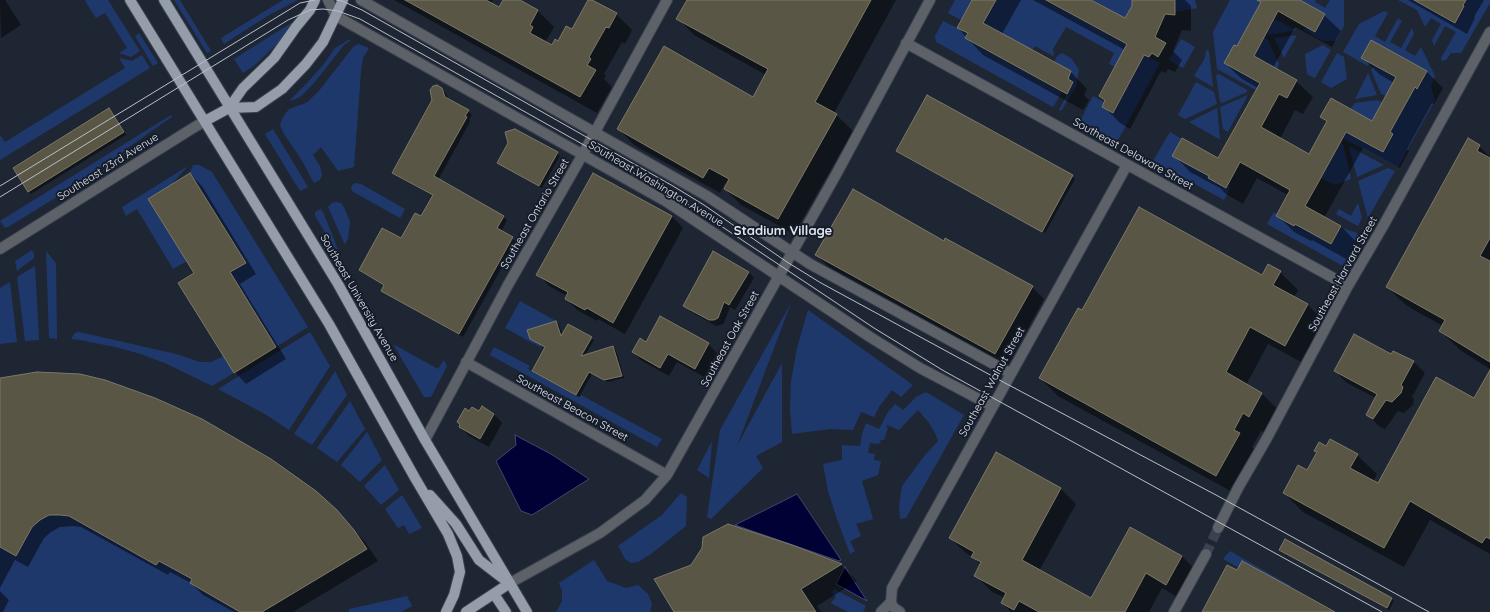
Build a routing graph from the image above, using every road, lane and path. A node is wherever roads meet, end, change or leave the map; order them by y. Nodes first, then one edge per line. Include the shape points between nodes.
1 (130, 0) edge
2 (164, 0) edge
3 (315, 0) edge
4 (328, 0) edge
5 (343, 0) edge
6 (361, 0) edge
7 (667, 0) edge
8 (930, 0) edge
9 (336, 16) junction
10 (1490, 32) edge
11 (906, 43) junction
12 (229, 108) junction
13 (206, 121) junction
14 (595, 132) junction
15 (583, 154) junction
16 (1127, 165) junction
17 (0, 249) edge
18 (792, 252) junction
19 (779, 276) junction
20 (1348, 286) junction
21 (466, 362) junction
22 (1010, 373) junction
23 (992, 406) junction
24 (425, 440) junction
25 (667, 475) junction
26 (415, 478) junction
27 (1218, 528) tunnel mouth
28 (1206, 554) tunnel mouth
29 (510, 583) junction
30 (494, 594) junction
31 (891, 602) junction
32 (446, 612) edge
33 (466, 612) edge
34 (506, 612) edge
35 (527, 612) edge
36 (881, 612) edge
37 (900, 612) edge
38 (1174, 612) edge

1 - 13 main road
2 - 12 main road, Southeast University Avenue
3 - 12 main road via 274,58 243,88
4 - 9 street
5 - 9 main road
6 - 14 street, Southeast Washington Avenue
7 - 14 street, Southeast Ontario Street
8 - 11 street, Southeast Oak Street
9 - 12 main road via 323,42 282,89 256,107
9 - 15 street, Southeast Washington Avenue
10 - 20 street, Southeast Harvard Street
11 - 16 street, Southeast Delaware Street
11 - 18 street, Southeast Oak Street
12 - 13 main road, Southeast 23rd Avenue
12 - 24 main road, Southeast University Avenue via 338,284
13 - 17 street, Southeast 23rd Avenue
13 - 26 main road via 329,324
14 - 15 street, Southeast Ontario Street
14 - 18 street, Southeast Washington Avenue via 707,196
15 - 19 street, Southeast Washington Avenue via 667,202
15 - 21 street, Southeast Ontario Street
16 - 20 street, Southeast Delaware Street
16 - 22 street, Southeast Walnut Street
18 - 19 street, Southeast Oak Street
18 - 22 street, Southeast Washington Avenue
19 - 23 street, Southeast Washington Avenue via 920,368
19 - 25 street, Southeast Oak Street
20 - 27 street, Southeast Harvard Street
21 - 24 street, Southeast Ontario Street
21 - 25 street, Southeast Beacon Street
22 - 23 street, Southeast Walnut Street
23 - 31 street, Southeast Walnut Street via 892,588
24 - 29 main road, Southeast University Avenue
25 - 29 street, Southeast Oak Street via 645,500 600,533
26 - 29 main road via 456,524 479,560
26 - 32 main road via 448,534 457,556 460,572
28 - 38 street
29 - 30 main road, Southeast Oak Street
29 - 35 main road, Southeast University Avenue
30 - 33 main road, Southeast Oak Street
30 - 34 main road
31 - 36 street
31 - 37 street

